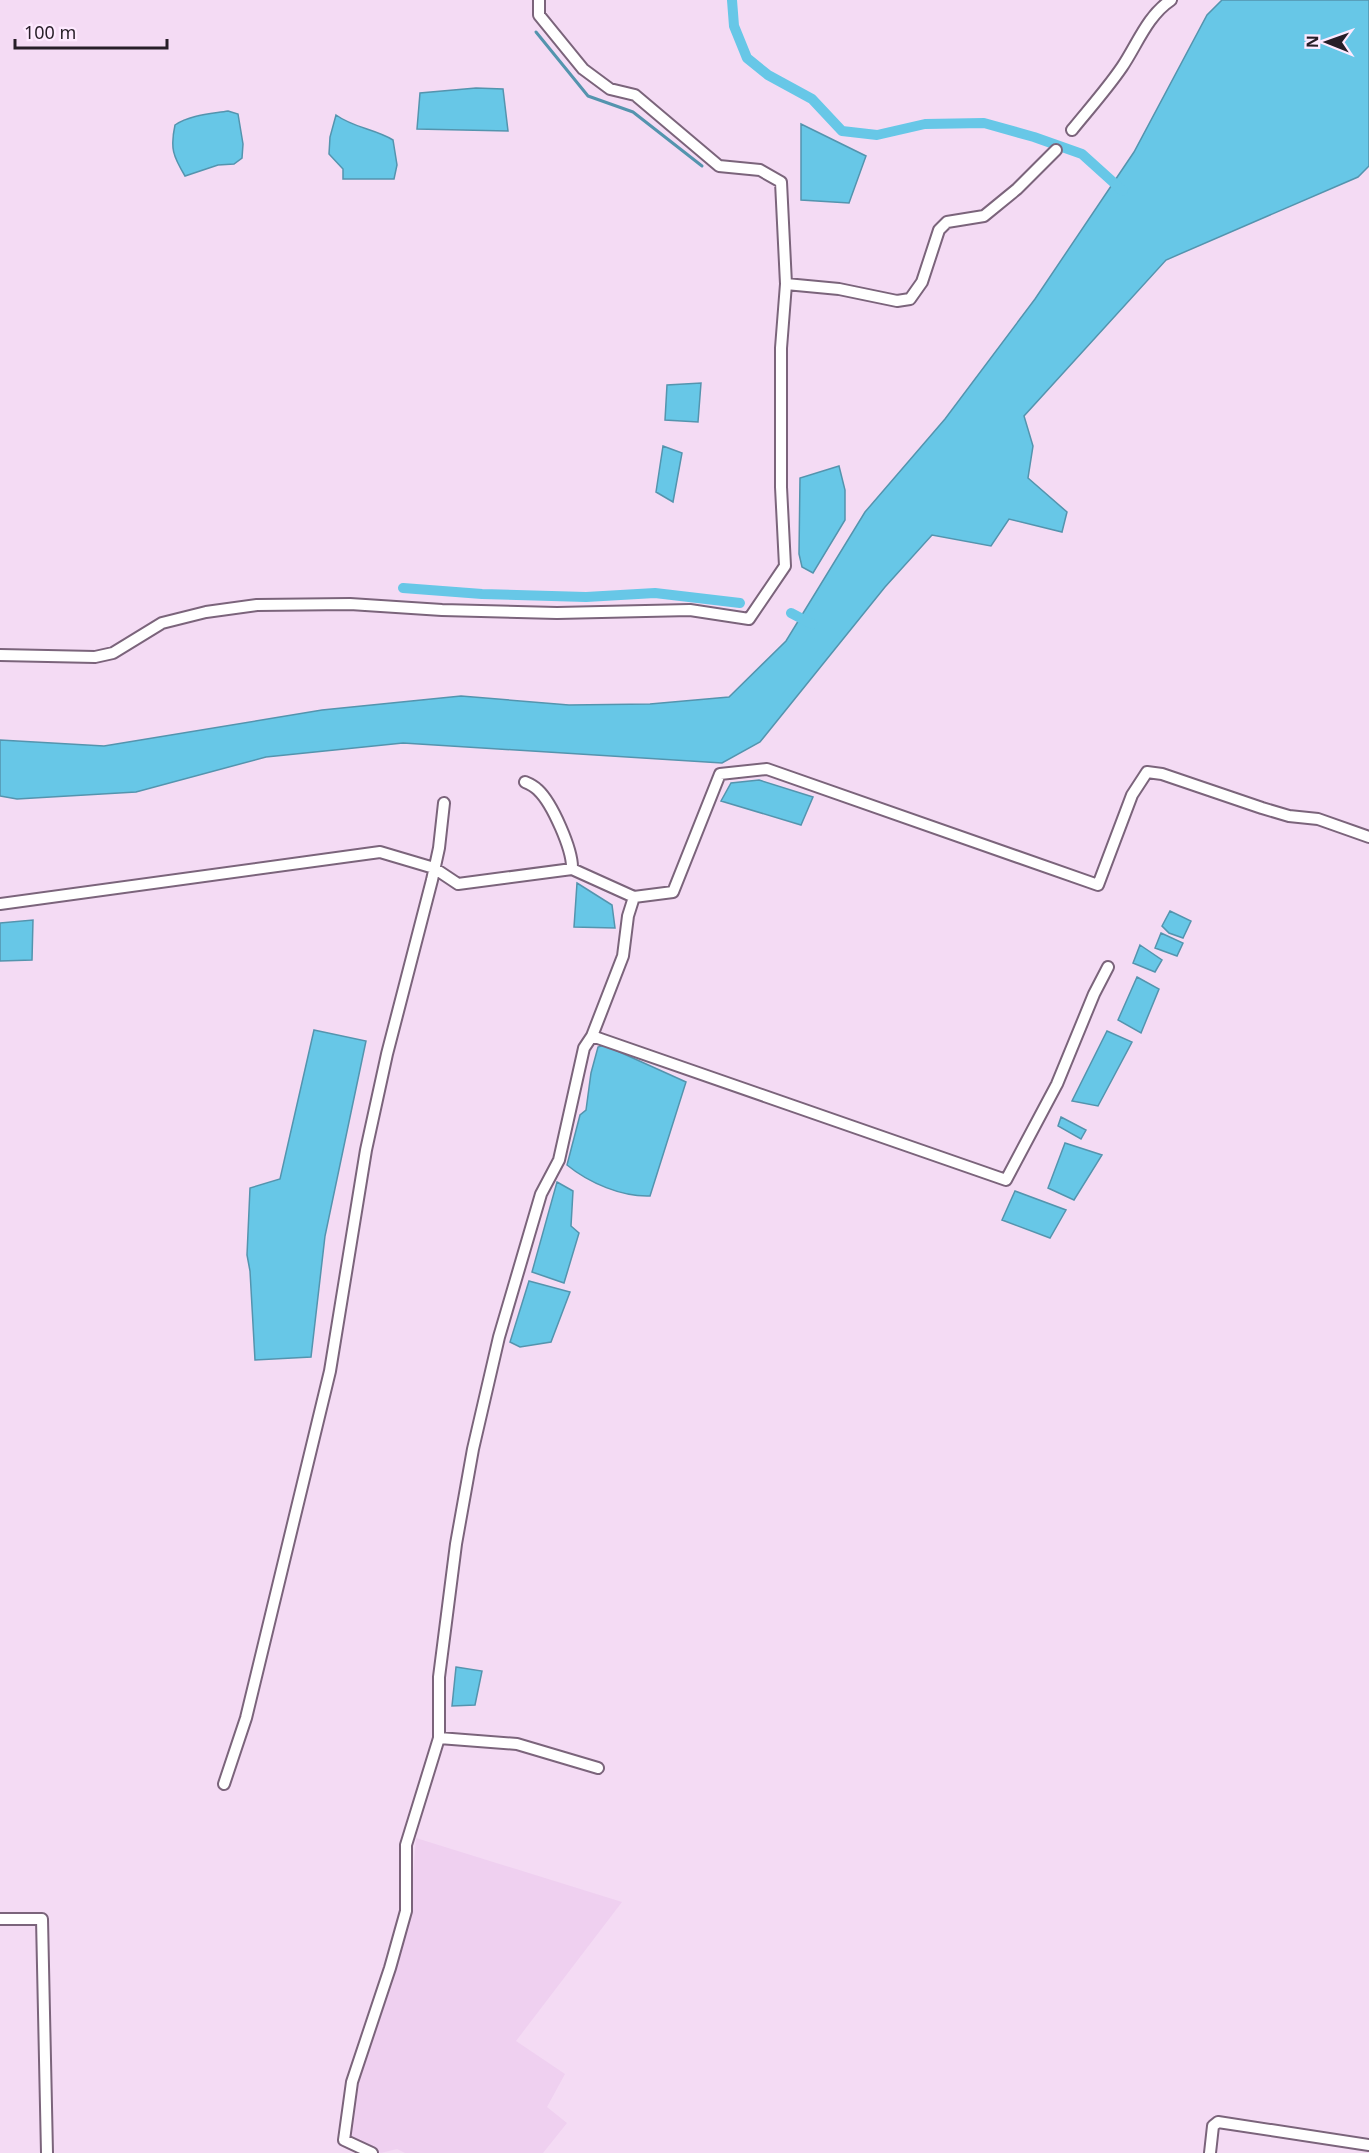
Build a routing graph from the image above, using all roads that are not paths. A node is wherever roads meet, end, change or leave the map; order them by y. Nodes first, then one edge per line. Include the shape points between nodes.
1 (539, 0) edge
2 (1170, 0) edge
3 (1072, 130) dead end
4 (1056, 150) dead end
5 (786, 284) junction
6 (0, 655) edge
7 (525, 782) dead end
8 (444, 803) dead end
9 (1369, 837) edge
10 (434, 868) junction
11 (572, 869) junction
12 (634, 897) junction
13 (0, 904) edge
14 (1108, 967) dead end
15 (592, 1036) junction
16 (439, 1738) junction
17 (598, 1768) dead end
18 (224, 1784) dead end
19 (0, 1919) edge
20 (1369, 2145) edge
21 (47, 2153) edge
22 (372, 2153) edge
23 (1210, 2153) edge

1 - 5 street via 539,15 583,69 610,89 634,95 719,166 760,170 782,182
2 - 3 street via 1161,6 1122,67
4 - 5 street via 984,216 947,222 939,230 922,282 910,299 897,301 839,289
5 - 6 street via 781,348 785,566 749,619 690,610 557,613 350,604 257,605 162,622 113,653 94,657
7 - 11 street via 536,788 554,815
8 - 10 street
9 - 12 street via 1147,772 1132,795 1098,885 767,769 720,774 673,892
10 - 11 street via 458,884
10 - 13 street via 380,852
10 - 18 street via 366,1150 330,1371 246,1718
11 - 12 street
12 - 15 street via 623,956
14 - 15 street via 1058,1084 1006,1180
15 - 16 street via 584,1048 559,1160 541,1194 499,1337 473,1449 439,1677
16 - 17 street via 517,1744
16 - 22 street via 406,1845 406,1911 352,2082 344,2140
19 - 21 street via 42,1919
20 - 23 street via 1218,2122 1213,2126

